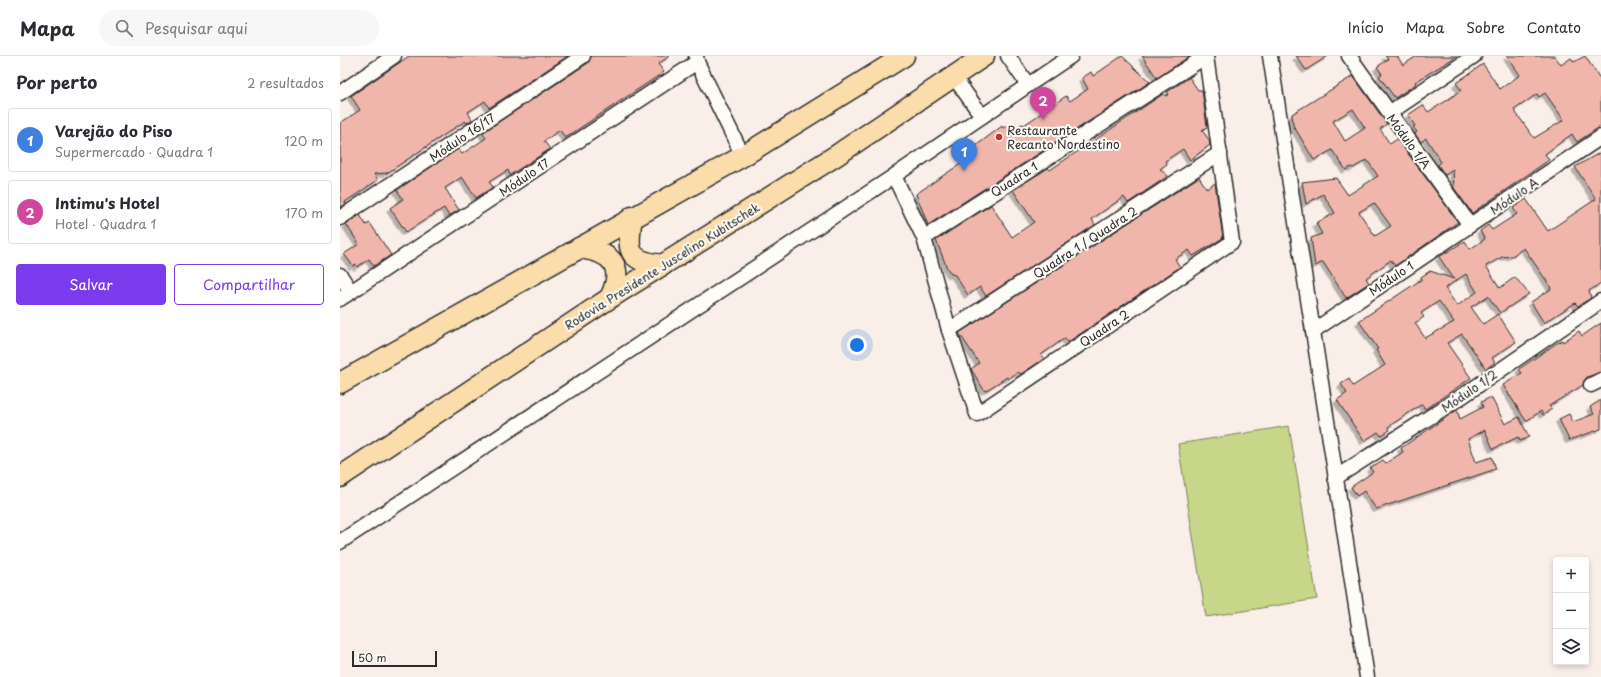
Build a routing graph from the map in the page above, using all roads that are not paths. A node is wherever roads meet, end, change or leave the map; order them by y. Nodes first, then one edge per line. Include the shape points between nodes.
1 (393, 56) edge
2 (583, 56) edge
3 (904, 56) edge
4 (984, 56) edge
5 (1008, 56) edge
6 (1071, 56) edge
7 (1206, 56) edge
8 (1270, 56) edge
9 (1348, 56) edge
10 (1474, 56) edge
11 (697, 59) edge
12 (954, 76) junction
13 (1028, 85) junction
14 (340, 93) edge
15 (1389, 114) junction
16 (982, 116) junction
17 (1601, 137) edge
18 (1220, 153) junction
19 (743, 156) junction
20 (894, 176) junction
21 (632, 217) junction
22 (340, 218) edge
23 (1470, 225) junction
24 (924, 238) junction
25 (579, 248) junction
26 (663, 265) junction
27 (340, 275) edge
28 (346, 296) edge
29 (610, 298) junction
30 (1601, 301) edge
31 (949, 330) junction
32 (1313, 331) junction
33 (340, 383) edge
34 (340, 478) edge
35 (1335, 478) junction
36 (340, 542) edge
37 (1367, 677) edge

1 - 14 street
2 - 22 street, Módulo 16/17
3 - 19 highway
4 - 12 highway, Rodovia Presidente Juscelino Kubitschek
5 - 13 street
6 - 13 street
7 - 18 street
7 - 24 street, Quadra 1
8 - 32 street
9 - 15 street, Módulo 1/A
10 - 15 street
11 - 19 street
11 - 28 street, Módulo 17
12 - 16 street
12 - 26 highway, Rodovia Presidente Juscelino Kubitschek via 837,155
13 - 16 street
15 - 23 street, Módulo 1/A
16 - 20 street
17 - 23 street, Módulo A
18 - 31 street, Quadra 1 / Quadra 2
18 - 31 street, Quadra 2 via 1232,242 977,414
19 - 21 highway
20 - 24 street
20 - 36 street
21 - 25 highway
21 - 26 highway via 630,248 636,258 646,263
23 - 32 street, Módulo 1
24 - 31 street
25 - 29 highway via 599,252 611,259 616,266 616,286
25 - 33 highway
26 - 29 highway, Rodovia Presidente Juscelino Kubitschek
27 - 28 street
29 - 34 highway, Rodovia Presidente Juscelino Kubitschek
30 - 35 street, Módulo 1/2 via 1464,395
32 - 35 street
35 - 37 street

